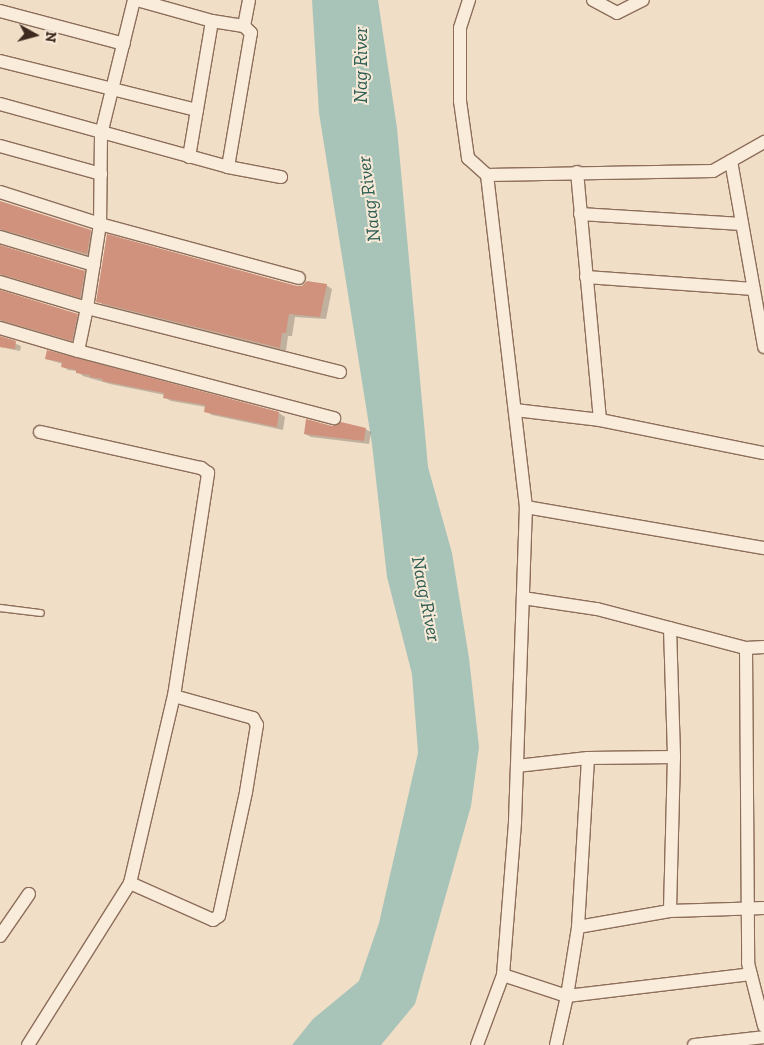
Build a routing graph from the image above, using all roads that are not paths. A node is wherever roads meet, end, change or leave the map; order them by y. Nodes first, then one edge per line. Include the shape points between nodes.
1 (136, 0) edge
2 (248, 0) edge
3 (470, 0) edge
4 (593, 0) edge
5 (643, 0) edge
6 (0, 11) edge
7 (212, 21) junction
8 (244, 26) junction
9 (124, 44) junction
10 (0, 61) edge
11 (112, 90) junction
12 (0, 104) edge
13 (197, 110) junction
14 (101, 134) junction
15 (764, 142) edge
16 (0, 146) edge
17 (189, 157) junction
18 (731, 161) junction
19 (228, 167) junction
20 (577, 172) junction
21 (101, 174) junction
22 (488, 175) junction
23 (281, 177) dead end
24 (0, 192) edge
25 (580, 214) junction
26 (100, 224) junction
27 (742, 224) junction
28 (0, 237) edge
29 (94, 266) junction
30 (586, 277) junction
31 (299, 278) dead end
32 (0, 282) edge
33 (754, 289) junction
34 (87, 308) junction
35 (0, 328) edge
36 (764, 347) edge
37 (78, 351) junction
38 (340, 372) dead end
39 (515, 410) junction
40 (334, 418) dead end
41 (600, 420) junction
42 (40, 432) dead end
43 (764, 453) edge
44 (526, 507) junction
45 (764, 548) edge
46 (523, 598) junction
47 (0, 608) edge
48 (41, 613) dead end
49 (670, 628) junction
50 (764, 647) edge
51 (746, 648) junction
52 (174, 696) junction
53 (674, 757) junction
54 (588, 758) junction
55 (517, 766) junction
56 (130, 883) junction
57 (28, 894) dead end
58 (748, 908) junction
59 (764, 908) edge
60 (670, 911) junction
61 (578, 927) junction
62 (0, 936) edge
63 (751, 974) junction
64 (503, 975) junction
65 (567, 996) junction
66 (764, 1026) edge
67 (764, 1037) edge
68 (28, 1045) edge
69 (477, 1045) edge
70 (556, 1045) edge
71 (694, 1045) edge

1 - 7 street
1 - 9 street
2 - 8 street
3 - 22 street via 460,28 460,101 468,158
4 - 5 street via 616,13
6 - 9 street
7 - 8 street
7 - 13 street
8 - 19 street via 251,33
9 - 11 street
10 - 11 street
11 - 13 street
11 - 14 street
12 - 14 street
13 - 17 street
14 - 17 street
14 - 21 street
15 - 18 street
16 - 21 street
17 - 19 street
18 - 20 street via 713,171
18 - 27 street
19 - 23 street
20 - 22 street
20 - 25 street
21 - 26 street
22 - 39 street
24 - 26 street
25 - 27 street
25 - 30 street
26 - 29 street
26 - 31 street
27 - 33 street
28 - 29 street
29 - 34 street
30 - 33 street
30 - 41 street
32 - 34 street
33 - 36 street
34 - 37 street
34 - 38 street
35 - 37 street
37 - 40 street
39 - 41 street
39 - 44 street
41 - 43 street
42 - 52 street via 201,468 208,473
44 - 45 street
44 - 46 street
46 - 49 street via 597,609
46 - 55 street
47 - 48 lane
49 - 51 street
49 - 53 street
50 - 51 street
51 - 58 street
52 - 56 street
52 - 56 street via 252,718 257,725 219,916 213,920
53 - 54 street
53 - 60 street
54 - 55 street
54 - 61 street
55 - 64 street
56 - 68 street
57 - 62 street
58 - 59 street
58 - 60 street
58 - 63 street
60 - 61 street
61 - 65 street
63 - 65 street
63 - 66 street
64 - 65 street
64 - 69 street
65 - 70 street
67 - 71 street

